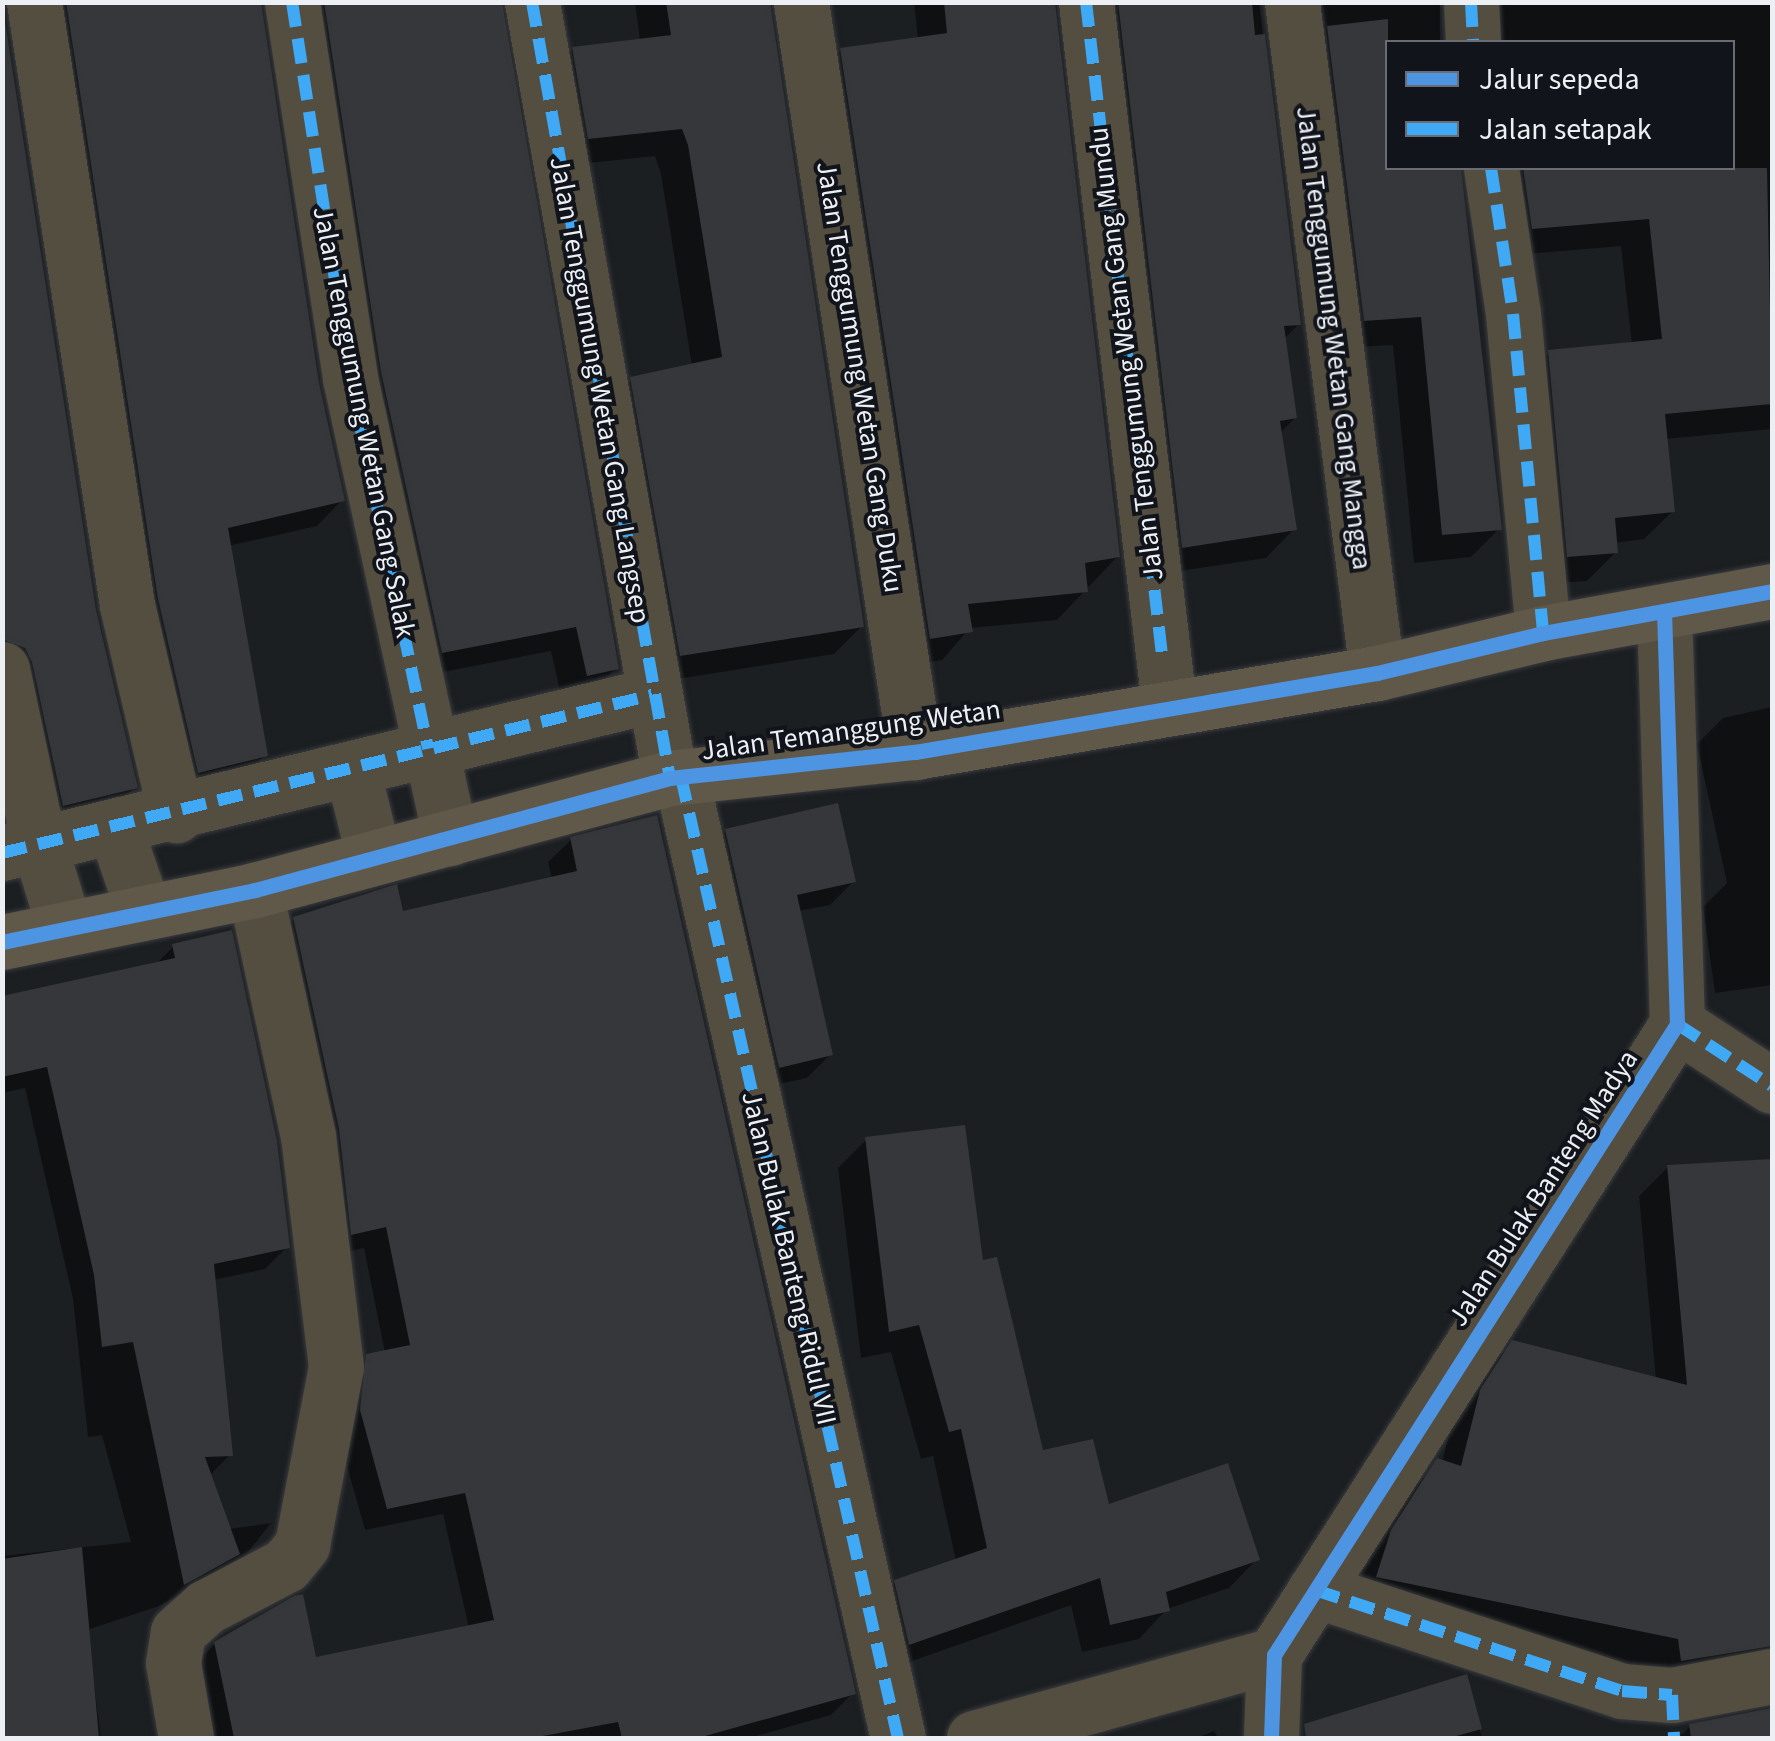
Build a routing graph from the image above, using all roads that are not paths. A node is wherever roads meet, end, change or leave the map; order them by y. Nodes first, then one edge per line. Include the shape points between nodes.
1 (34, 2) edge
2 (292, 2) edge
3 (532, 2) edge
4 (801, 2) edge
5 (1086, 2) edge
6 (1292, 2) edge
7 (1471, 2) edge
8 (1473, 40) edge
9 (1491, 170) edge
10 (1772, 590) edge
11 (1540, 612) junction
12 (1664, 612) junction
13 (1375, 656) junction
14 (2, 669) edge
15 (1166, 680) junction
16 (652, 695) junction
17 (913, 725) junction
18 (675, 778) junction
19 (439, 792) junction
20 (363, 810) junction
21 (176, 815) junction
22 (131, 875) junction
23 (42, 879) edge
24 (255, 890) junction
25 (2, 942) edge
26 (1677, 1024) junction
27 (1772, 1086) edge
28 (1316, 1590) junction
29 (1274, 1655) junction
30 (1772, 1676) edge
31 (1673, 1717) edge
32 (186, 1738) edge
33 (898, 1738) edge
34 (974, 1738) edge
35 (1271, 1738) edge

1 - 21 street via 127,606
2 - 19 street, Jalan Tenggumung Wetan Gang Salak via 350,378
3 - 16 street, Jalan Tenggumung Wetan Gang Langsep
4 - 17 street, Jalan Tenggumung Wetan Gang Duku
5 - 15 street, Jalan Tenggumung Wetan Gang Mundu
6 - 13 street, Jalan Tenggumung Wetan Gang Mangga
7 - 8 street
9 - 11 street
10 - 12 street, Jalan Temanggung Wetan
11 - 12 street, Jalan Temanggung Wetan
11 - 13 street, Jalan Temanggung Wetan
12 - 26 street
13 - 15 street, Jalan Temanggung Wetan
14 - 23 street
15 - 17 street, Jalan Temanggung Wetan
16 - 18 street, Jalan Tenggumung Wetan Gang Langsep
16 - 19 street
17 - 18 street, Jalan Temanggung Wetan
18 - 19 street, Jalan Temanggung Wetan
18 - 33 street, Jalan Bulak Banteng Ridul VII
19 - 20 street, Jalan Temanggung Wetan
19 - 20 street
20 - 21 street
20 - 24 street, Jalan Temanggung Wetan
21 - 22 street
22 - 23 street, Jalan Temanggung Wetan
22 - 23 street
22 - 24 street, Jalan Temanggung Wetan
23 - 25 street, Jalan Temanggung Wetan
24 - 32 street via 308,1136 336,1367 302,1545 286,1566 206,1607 178,1632 173,1663
26 - 27 street
26 - 28 street, Jalan Bulak Banteng Madya
28 - 29 street, Jalan Bulak Banteng Madya
28 - 31 street via 1622,1691
29 - 34 street
29 - 35 street
30 - 31 street

